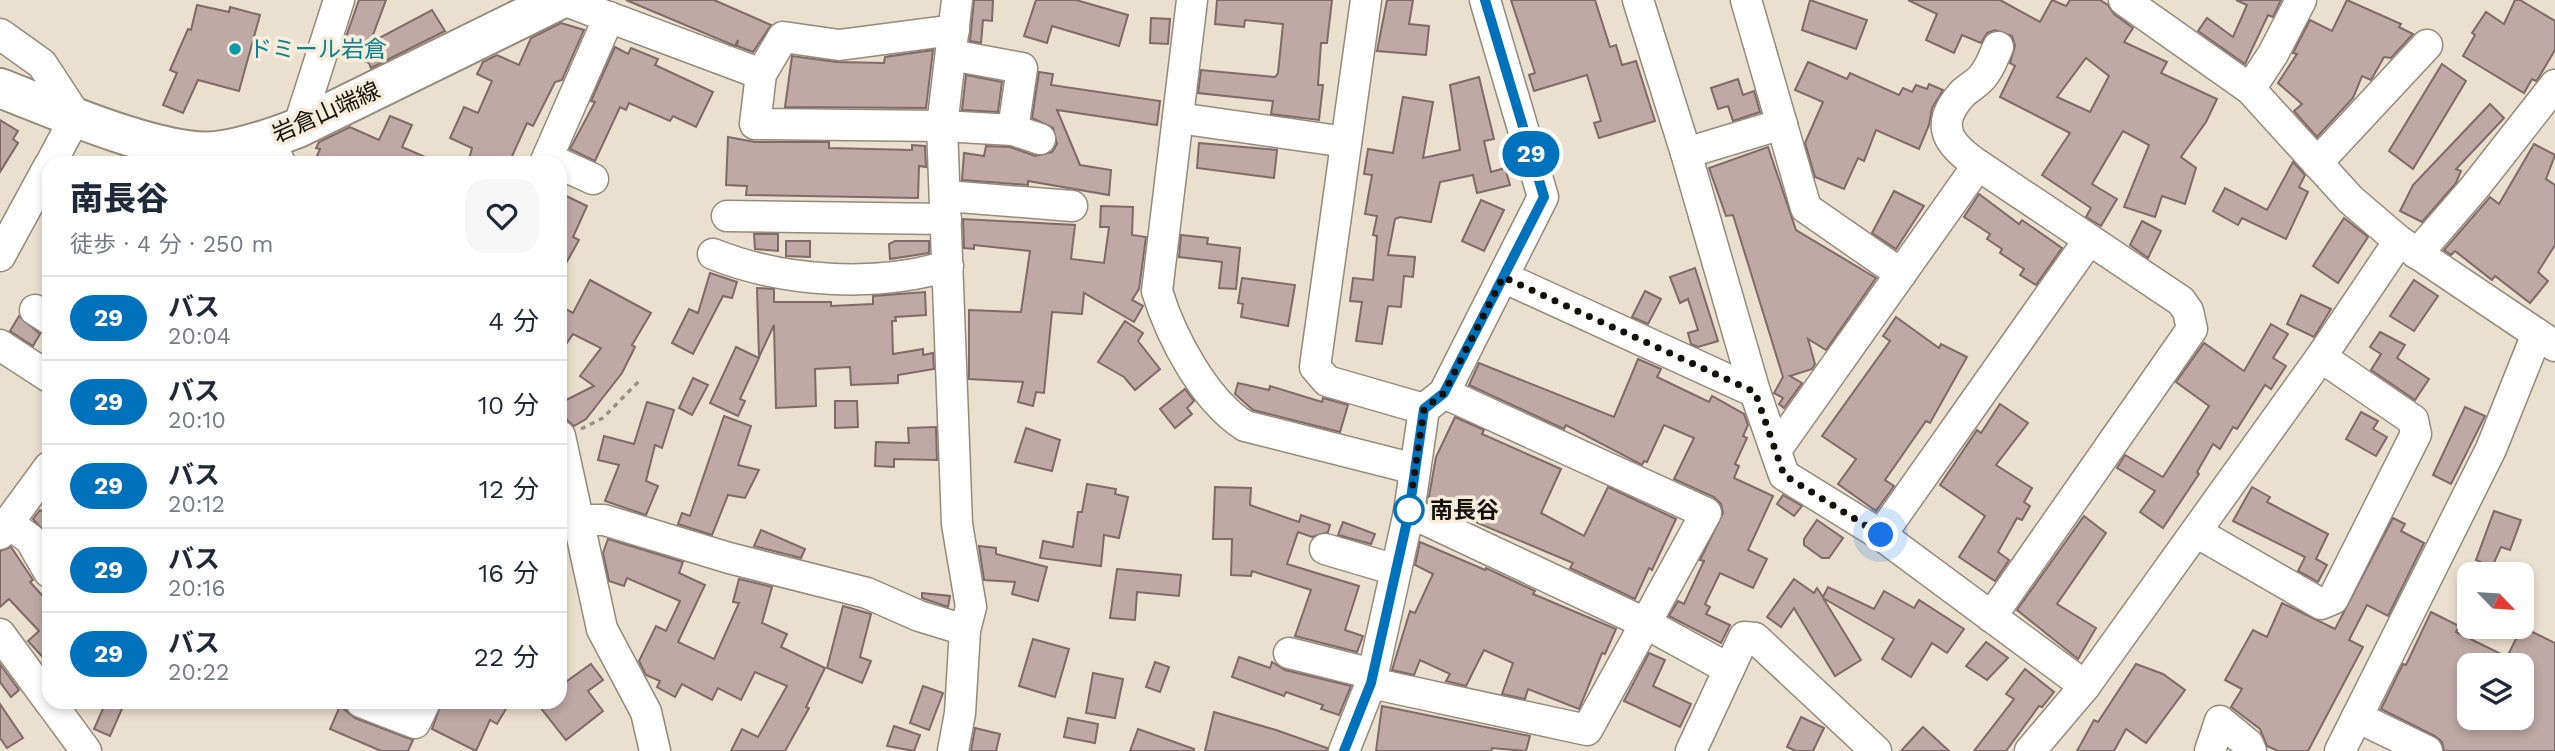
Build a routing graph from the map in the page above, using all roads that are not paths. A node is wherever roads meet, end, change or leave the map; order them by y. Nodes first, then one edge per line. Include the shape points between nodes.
1 (339, 0) edge
2 (561, 0) edge
3 (957, 0) edge
4 (1192, 0) edge
5 (1366, 0) edge
6 (1485, 0) edge
7 (1638, 0) edge
8 (1745, 0) edge
9 (2124, 0) edge
10 (2301, 0) edge
11 (609, 17) junction
12 (0, 34) edge
13 (952, 43) junction
14 (2427, 45) dead end
15 (1998, 47) dead end
16 (761, 74) junction
17 (2555, 85) edge
18 (0, 88) edge
19 (2250, 89) junction
20 (76, 116) junction
21 (1178, 118) junction
22 (1782, 124) junction
23 (942, 126) junction
24 (1346, 142) junction
25 (282, 143) edge
26 (1686, 153) junction
27 (54, 156) edge
28 (168, 156) edge
29 (224, 156) edge
30 (554, 156) edge
31 (2317, 163) junction
32 (1978, 165) junction
33 (567, 168) edge
34 (42, 179) edge
35 (593, 179) dead end
36 (1072, 206) dead end
37 (946, 208) junction
38 (2089, 240) junction
39 (2408, 248) junction
40 (0, 256) edge
41 (947, 266) junction
42 (1901, 274) junction
43 (1503, 277) junction
44 (2546, 340) edge
45 (0, 345) edge
46 (2321, 357) junction
47 (42, 372) edge
48 (1755, 392) junction
49 (1434, 401) junction
50 (1776, 450) junction
51 (1415, 470) junction
52 (42, 476) edge
53 (567, 490) edge
54 (1409, 512) junction
55 (4, 528) edge
56 (2196, 532) junction
57 (573, 534) edge
58 (1881, 535) junction
59 (1325, 549) dead end
60 (42, 560) edge
61 (1396, 570) junction
62 (1992, 617) junction
63 (1645, 624) junction
64 (965, 630) junction
65 (0, 634) edge
66 (1289, 653) dead end
67 (1729, 669) junction
68 (1372, 679) junction
69 (2085, 687) junction
70 (42, 691) edge
71 (55, 709) edge
72 (384, 709) edge
73 (422, 709) edge
74 (2357, 717) junction
75 (1846, 740) edge
76 (86, 751) edge
77 (655, 751) edge
78 (953, 751) edge
79 (1344, 751) edge
80 (1690, 751) edge
81 (1876, 751) edge
82 (2030, 751) edge
83 (2210, 751) edge
84 (2252, 751) edge
85 (2340, 751) edge
86 (2427, 751) edge

1 - 25 street
2 - 11 street
2 - 25 main road, 岩倉山端線
3 - 13 street
4 - 21 street
5 - 24 street
6 - 43 street via 1544,197
7 - 26 street
8 - 22 street
9 - 19 street
10 - 19 street
11 - 16 street
11 - 30 street
12 - 20 street via 42,64
13 - 16 street via 839,45 783,37
13 - 23 street
13 - 23 street via 1022,68 1026,134
14 - 31 street
15 - 32 street via 1983,76 1961,95 1949,116 1947,135 1955,149
16 - 23 street via 755,124
17 - 39 street via 2475,187
18 - 20 main road, 岩倉山端線
19 - 31 street
20 - 27 street
20 - 28 main road, 岩倉山端線
21 - 24 street
21 - 51 street via 1157,291 1168,327 1224,412 1245,426
22 - 26 street
22 - 42 street via 1806,208
23 - 37 street
24 - 49 street via 1315,367 1328,381
25 - 29 main road, 岩倉山端線
26 - 48 street
31 - 39 street via 2351,200
32 - 38 street
32 - 42 street
33 - 35 street
34 - 40 street
36 - 37 street
37 - 41 street
37 - 41 street via 723,225 740,265 823,277 919,275
38 - 58 street
38 - 62 street via 2181,301 2192,329
39 - 44 street
39 - 46 street
41 - 64 street via 957,524 971,607
42 - 50 street
43 - 48 street
43 - 49 street
44 - 74 street
45 - 47 street
46 - 56 street
46 - 56 street via 2413,420 2416,434 2333,599 2321,604
48 - 50 street
49 - 51 street
49 - 63 street via 1706,513
50 - 58 street via 1784,475
51 - 54 street
52 - 55 street
53 - 57 street
54 - 61 street
54 - 63 street
55 - 60 street via 30,539
56 - 69 street
57 - 64 street via 604,520 867,593 919,617
57 - 77 street via 602,629 646,712
58 - 62 street
59 - 61 street
61 - 68 street
62 - 69 street
63 - 67 street
63 - 68 street via 1587,730
64 - 78 street
65 - 70 street
66 - 68 street
67 - 75 street via 1744,637 1755,638
67 - 80 street
68 - 79 street
69 - 82 street
71 - 76 street
72 - 73 street via 415,723
74 - 85 street
74 - 86 street
75 - 81 street
83 - 84 street via 2220,721

